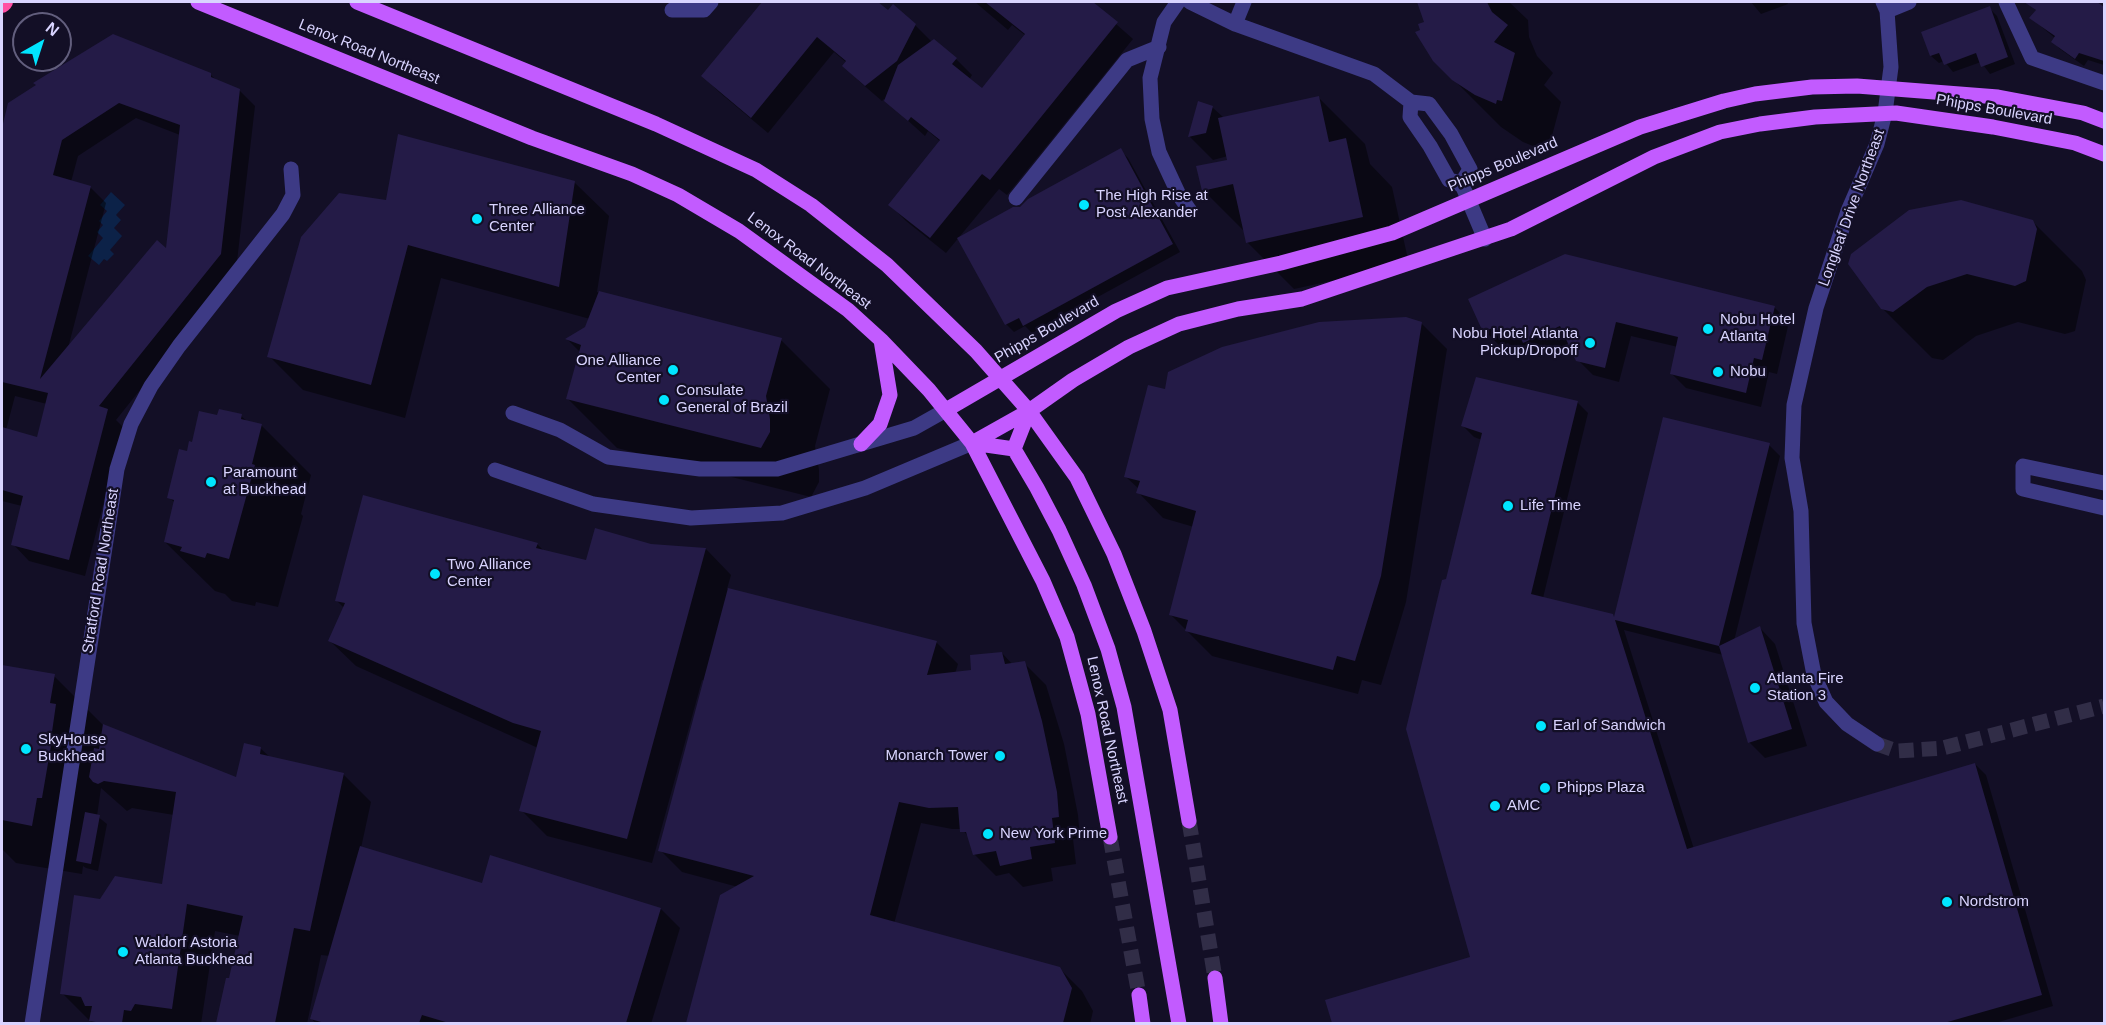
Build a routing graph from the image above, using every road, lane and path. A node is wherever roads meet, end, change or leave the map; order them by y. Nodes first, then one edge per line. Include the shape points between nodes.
1 (198, 2) edge
2 (357, 2) edge
3 (711, 2) edge
4 (1178, 2) edge
5 (1190, 2) edge
6 (1244, 2) edge
7 (1909, 2) edge
8 (2006, 2) edge
9 (1885, 6) edge
10 (672, 10) dead end
11 (1235, 24) junction
12 (1159, 47) junction
13 (2104, 83) edge
14 (1889, 89) junction
15 (1411, 102) junction
16 (1885, 113) junction
17 (2104, 121) edge
18 (2104, 154) edge
19 (291, 169) dead end
20 (1466, 193) junction
21 (1016, 198) dead end
22 (1190, 211) dead end
23 (1485, 238) junction
24 (881, 340) junction
25 (1002, 378) junction
26 (946, 410) junction
27 (1029, 411) junction
28 (513, 413) dead end
29 (972, 443) junction
30 (861, 444) junction
31 (1014, 449) junction
32 (495, 470) dead end
33 (2104, 483) edge
34 (2104, 508) edge
35 (1877, 744) tunnel mouth
36 (1189, 821) tunnel mouth
37 (1110, 837) tunnel mouth
38 (1215, 978) tunnel mouth
39 (1139, 995) tunnel mouth
40 (32, 1023) edge
41 (1143, 1023) edge
42 (1179, 1023) edge
43 (1221, 1023) edge

1 - 24 main road, Lenox Road Northeast via 678,195 739,231 848,310
2 - 25 main road via 645,120 756,170 811,205 887,265
3 - 10 street via 704,10
4 - 12 street via 1164,22
5 - 11 street
6 - 11 street
7 - 9 street
8 - 13 street via 2032,58
9 - 14 street, Longleaf Drive Northeast via 1891,68
11 - 15 street via 1374,74
12 - 21 street via 1127,60
12 - 22 street via 1150,78 1152,119 1159,152
14 - 16 street, Longleaf Drive Northeast
14 - 17 main road, Phipps Boulevard via 1998,97 2083,113
14 - 20 main road, Phipps Boulevard via 1812,87 1724,101 1640,127
15 - 20 street via 1410,117 1449,180 1457,182
15 - 20 street via 1429,104 1451,134 1470,168 1464,179
16 - 18 main road, Phipps Boulevard via 1993,127 2075,143
16 - 23 main road, Phipps Boulevard via 1815,117 1720,132 1654,158 1522,225
16 - 35 street, Longleaf Drive Northeast via 1816,308 1794,405 1792,458 1801,511 1804,622 1814,675 1826,702 1847,724
19 - 40 street, Stratford Road Northeast via 293,195 283,214 151,386 131,424 117,469
20 - 23 street
20 - 25 main road, Phipps Boulevard via 1392,233 1167,288 1116,311
23 - 27 main road, Phipps Boulevard via 1302,299 1179,324 1129,347
24 - 26 main road, Lenox Road Northeast
24 - 30 main road via 890,395 880,424
25 - 26 main road, Phipps Boulevard
25 - 27 main road
26 - 29 main road, Lenox Road Northeast
26 - 30 street via 914,429
27 - 29 main road, Phipps Boulevard
27 - 31 main road
27 - 36 main road via 1077,478 1114,554 1144,630 1170,710
28 - 30 street via 560,430 608,457 700,469 777,470
29 - 31 main road
29 - 32 street via 865,488 782,513 692,518 593,504
29 - 37 main road, Lenox Road Northeast via 1043,581 1067,637 1088,714
31 - 42 main road via 1059,530 1108,649 1124,707
33 - 34 street via 2023,466 2023,489
38 - 43 main road
39 - 41 main road

